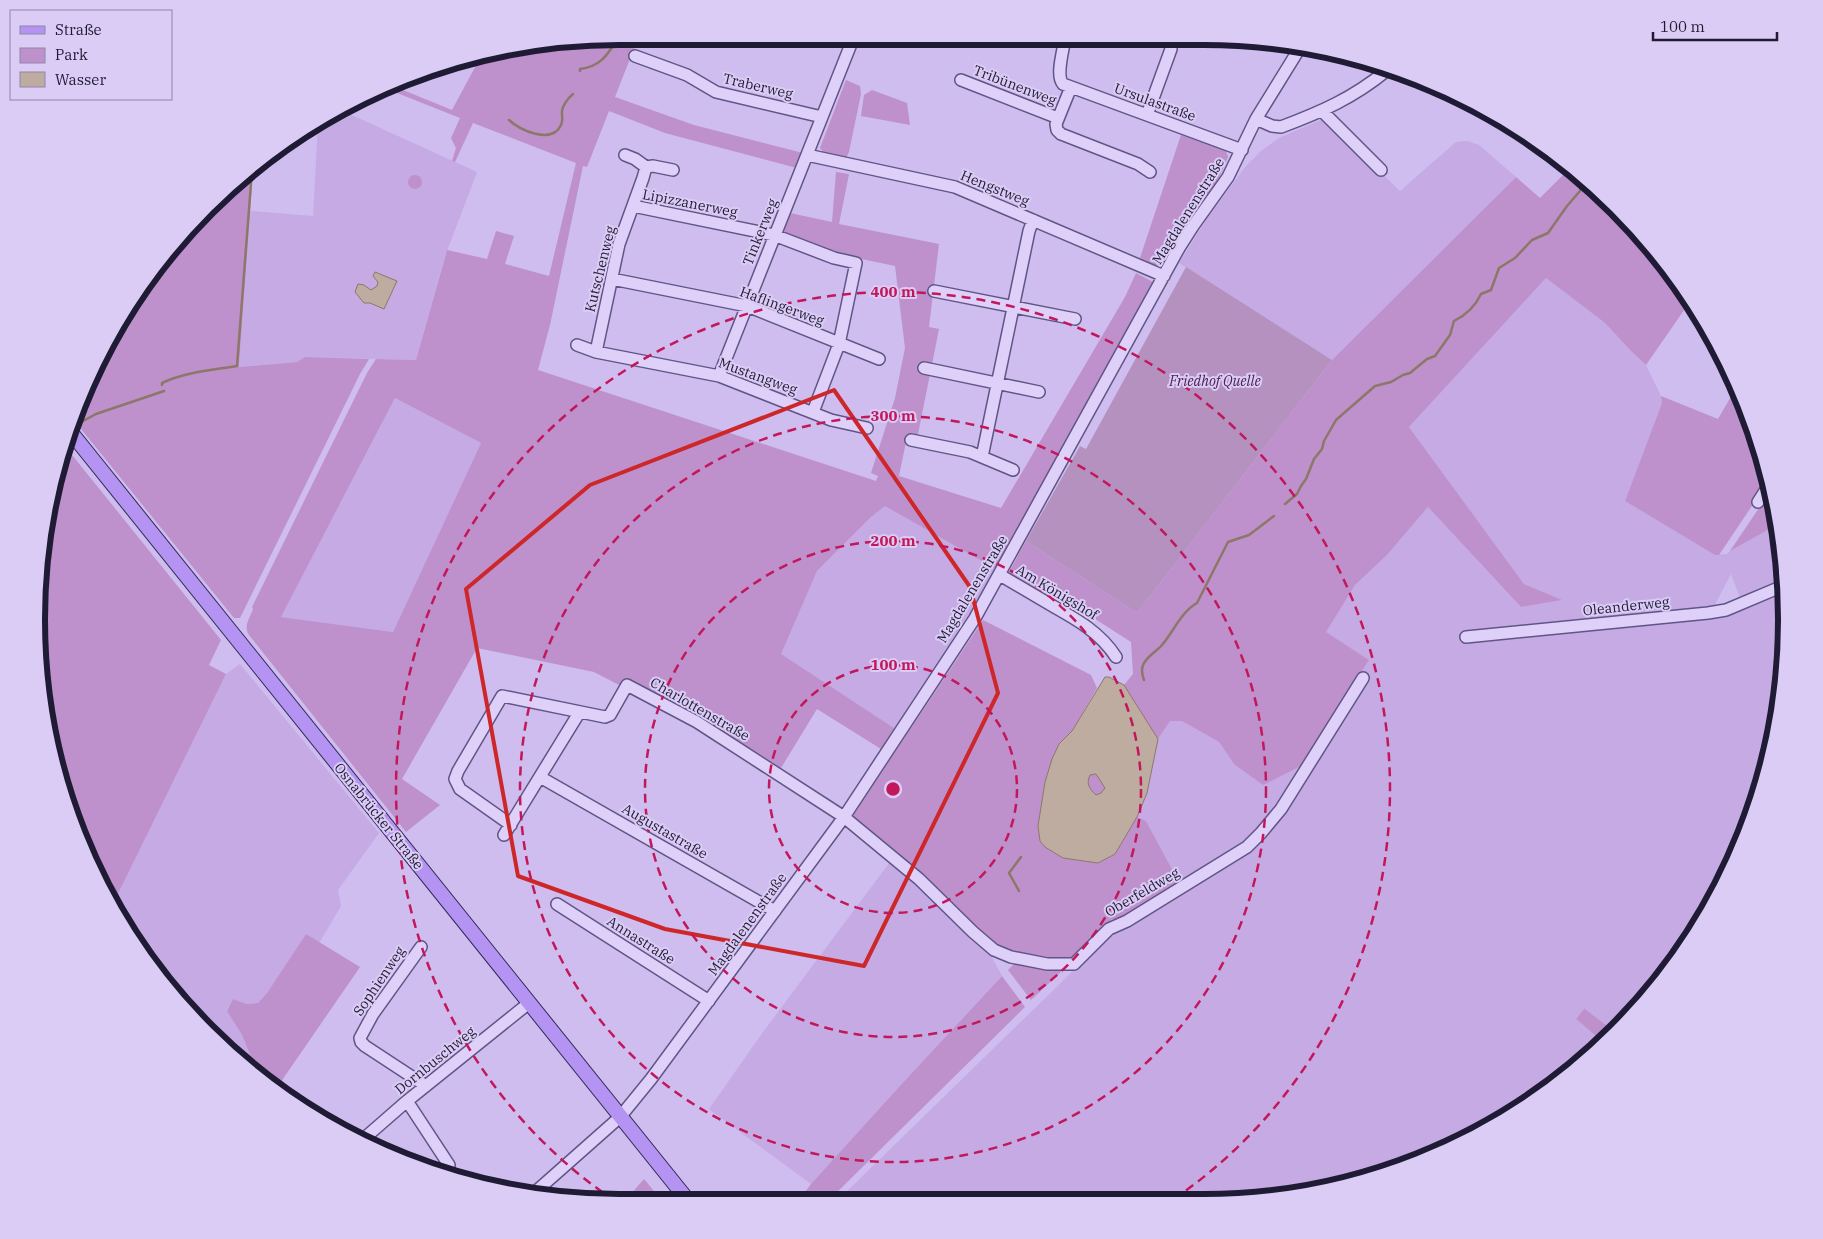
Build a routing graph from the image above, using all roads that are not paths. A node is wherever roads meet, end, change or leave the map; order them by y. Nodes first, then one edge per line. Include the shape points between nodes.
1 (851, 45) edge
2 (1064, 45) edge
3 (1171, 49) dead end
4 (1297, 53) edge
5 (635, 56) dead end
6 (1383, 74) edge
7 (961, 80) dead end
8 (1071, 86) junction
9 (1323, 112) junction
10 (1147, 115) junction
11 (822, 117) junction
12 (1058, 118) junction
13 (1256, 119) junction
14 (1242, 150) junction
15 (625, 155) dead end
16 (807, 155) junction
17 (646, 166) junction
18 (673, 170) dead end
19 (1382, 170) dead end
20 (1150, 172) dead end
21 (633, 206) junction
22 (1033, 220) junction
23 (774, 235) junction
24 (1164, 276) junction
25 (612, 279) junction
26 (934, 291) dead end
27 (747, 306) junction
28 (1014, 308) junction
29 (1075, 319) dead end
30 (840, 344) junction
31 (577, 345) dead end
32 (596, 352) junction
33 (879, 359) dead end
34 (924, 368) dead end
35 (719, 376) junction
36 (998, 383) junction
37 (1039, 392) dead end
38 (813, 412) junction
39 (867, 428) dead end
40 (74, 437) edge
41 (910, 440) dead end
42 (982, 458) junction
43 (1013, 470) dead end
44 (1764, 493) edge
45 (1758, 502) dead end
46 (1000, 575) junction
47 (1777, 589) edge
48 (1466, 637) dead end
49 (1116, 657) dead end
50 (1363, 678) dead end
51 (579, 713) junction
52 (540, 777) junction
53 (844, 817) junction
54 (511, 824) junction
55 (504, 835) dead end
56 (557, 904) dead end
57 (775, 912) junction
58 (421, 947) dead end
59 (709, 1001) junction
60 (529, 1003) junction
61 (426, 1086) junction
62 (407, 1101) junction
63 (620, 1116) junction
64 (367, 1136) edge
65 (450, 1165) dead end
66 (540, 1188) edge
67 (683, 1194) edge

1 - 11 street, Tinkerweg
2 - 8 street, Ursulastraße via 1060,80
3 - 10 street
4 - 13 street, Magdalenenstraße
5 - 11 street, Traberweg via 687,75 716,92
6 - 9 street via 1367,87
7 - 12 street, Tribünenweg
8 - 10 street, Ursulastraße
8 - 12 street, Tribünenweg
9 - 13 street via 1281,127
9 - 19 street
10 - 14 street, Ursulastraße
11 - 16 street, Tinkerweg
12 - 20 street, Tribünenweg via 1056,130 1062,134 1138,164
13 - 14 street, Magdalenenstraße
14 - 24 street, Magdalenenstraße
15 - 17 street
16 - 22 street, Hengstweg via 955,187
16 - 23 street, Tinkerweg
17 - 18 street
17 - 21 street, Kutschenweg
21 - 23 street, Lipizzanerweg
21 - 25 street, Kutschenweg via 619,244
22 - 24 street, Hengstweg
22 - 28 street
23 - 27 street, Tinkerweg
23 - 30 street, Lipizzanerweg via 856,263
24 - 46 street, Magdalenenstraße
25 - 27 street, Haflingerweg
25 - 32 street, Kutschenweg
26 - 28 street
27 - 30 street, Haflingerweg
27 - 35 street, Tinkerweg
28 - 29 street
28 - 36 street
30 - 33 street, Haflingerweg
30 - 38 street
31 - 32 street, Mustangweg
32 - 35 street, Mustangweg
34 - 36 street
35 - 38 street, Mustangweg
36 - 37 street
36 - 42 street
38 - 39 street, Mustangweg via 831,420
40 - 60 main road, Osnabrücker Straße
41 - 42 street via 970,452
42 - 43 street
44 - 45 street
46 - 49 street, Am Königshof via 1084,624 1099,635
46 - 53 street, Magdalenenstraße
47 - 48 street, Oleanderweg via 1726,610 1708,613
50 - 53 street, Oberfeldweg via 1281,808 1247,847 1109,929 1074,964 1047,964 994,950 919,879
51 - 52 street
51 - 53 street, Charlottenstraße via 610,715 627,685 697,722
51 - 54 street, Charlottenstraße via 502,696 455,779 460,789
52 - 54 street
52 - 57 street, Augustastraße
53 - 57 street, Magdalenenstraße
54 - 55 street
56 - 59 street, Annastraße
57 - 59 street, Magdalenenstraße
58 - 61 street, Sophienweg via 373,1014 360,1038 365,1046
59 - 63 street, Magdalenenstraße
60 - 61 street, Dornbuschweg
60 - 63 main road, Osnabrücker Straße
61 - 62 street, Dornbuschweg
62 - 64 street, Dornbuschweg
62 - 65 street
63 - 66 street, Magdalenenstraße
63 - 67 main road, Osnabrücker Straße

